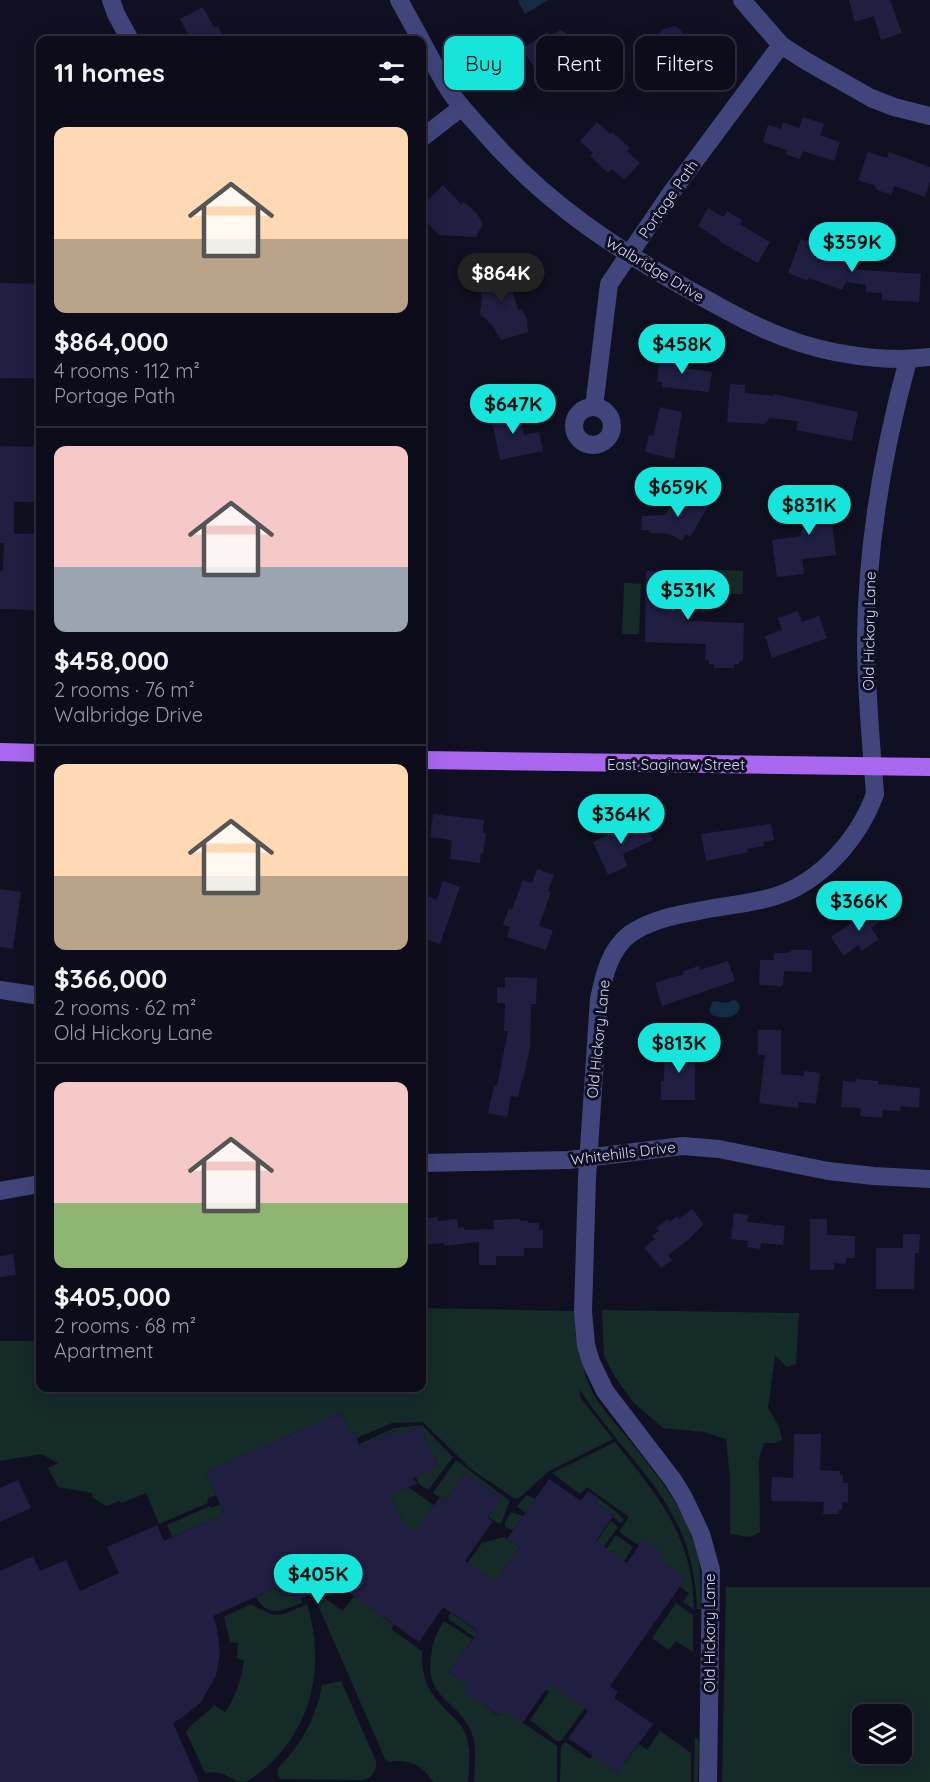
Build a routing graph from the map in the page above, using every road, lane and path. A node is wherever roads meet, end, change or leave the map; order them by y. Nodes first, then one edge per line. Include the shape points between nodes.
1 (111, 0) edge
2 (399, 0) edge
3 (742, 0) edge
4 (128, 36) edge
5 (418, 36) edge
6 (781, 45) junction
7 (426, 50) edge
8 (462, 107) junction
9 (930, 116) edge
10 (426, 135) edge
11 (628, 256) junction
12 (930, 357) edge
13 (908, 360) junction
14 (594, 407) dead end
15 (0, 753) edge
16 (36, 753) edge
17 (426, 760) edge
18 (873, 766) junction
19 (930, 767) edge
20 (0, 990) edge
21 (36, 995) edge
22 (589, 1158) junction
23 (426, 1163) edge
24 (930, 1179) edge
25 (36, 1185) edge
26 (0, 1191) edge
27 (708, 1782) edge

1 - 4 street
2 - 5 street, Walbridge Drive
3 - 6 street
6 - 9 street via 871,98
6 - 11 street, Portage Path
7 - 8 street, Walbridge Drive
8 - 10 street
8 - 11 street, Walbridge Drive via 515,167 553,201
11 - 13 street, Walbridge Drive via 782,337 815,347
11 - 14 street, Portage Path via 609,284
12 - 13 street, Walbridge Drive
13 - 18 street, Old Hickory Lane via 886,452 872,545 866,639
15 - 16 main road
17 - 18 main road, East Saginaw Street
18 - 19 main road, East Saginaw Street
18 - 22 street, Old Hickory Lane via 875,794 870,808 840,853 818,873 776,896 663,918 630,934 614,953 599,999
20 - 21 street
22 - 23 street, Whitehills Drive
22 - 24 street, Whitehills Drive via 683,1146 719,1149 828,1171
22 - 27 street, Old Hickory Lane via 583,1312 588,1354 604,1391 684,1497 701,1534 711,1570
25 - 26 street

